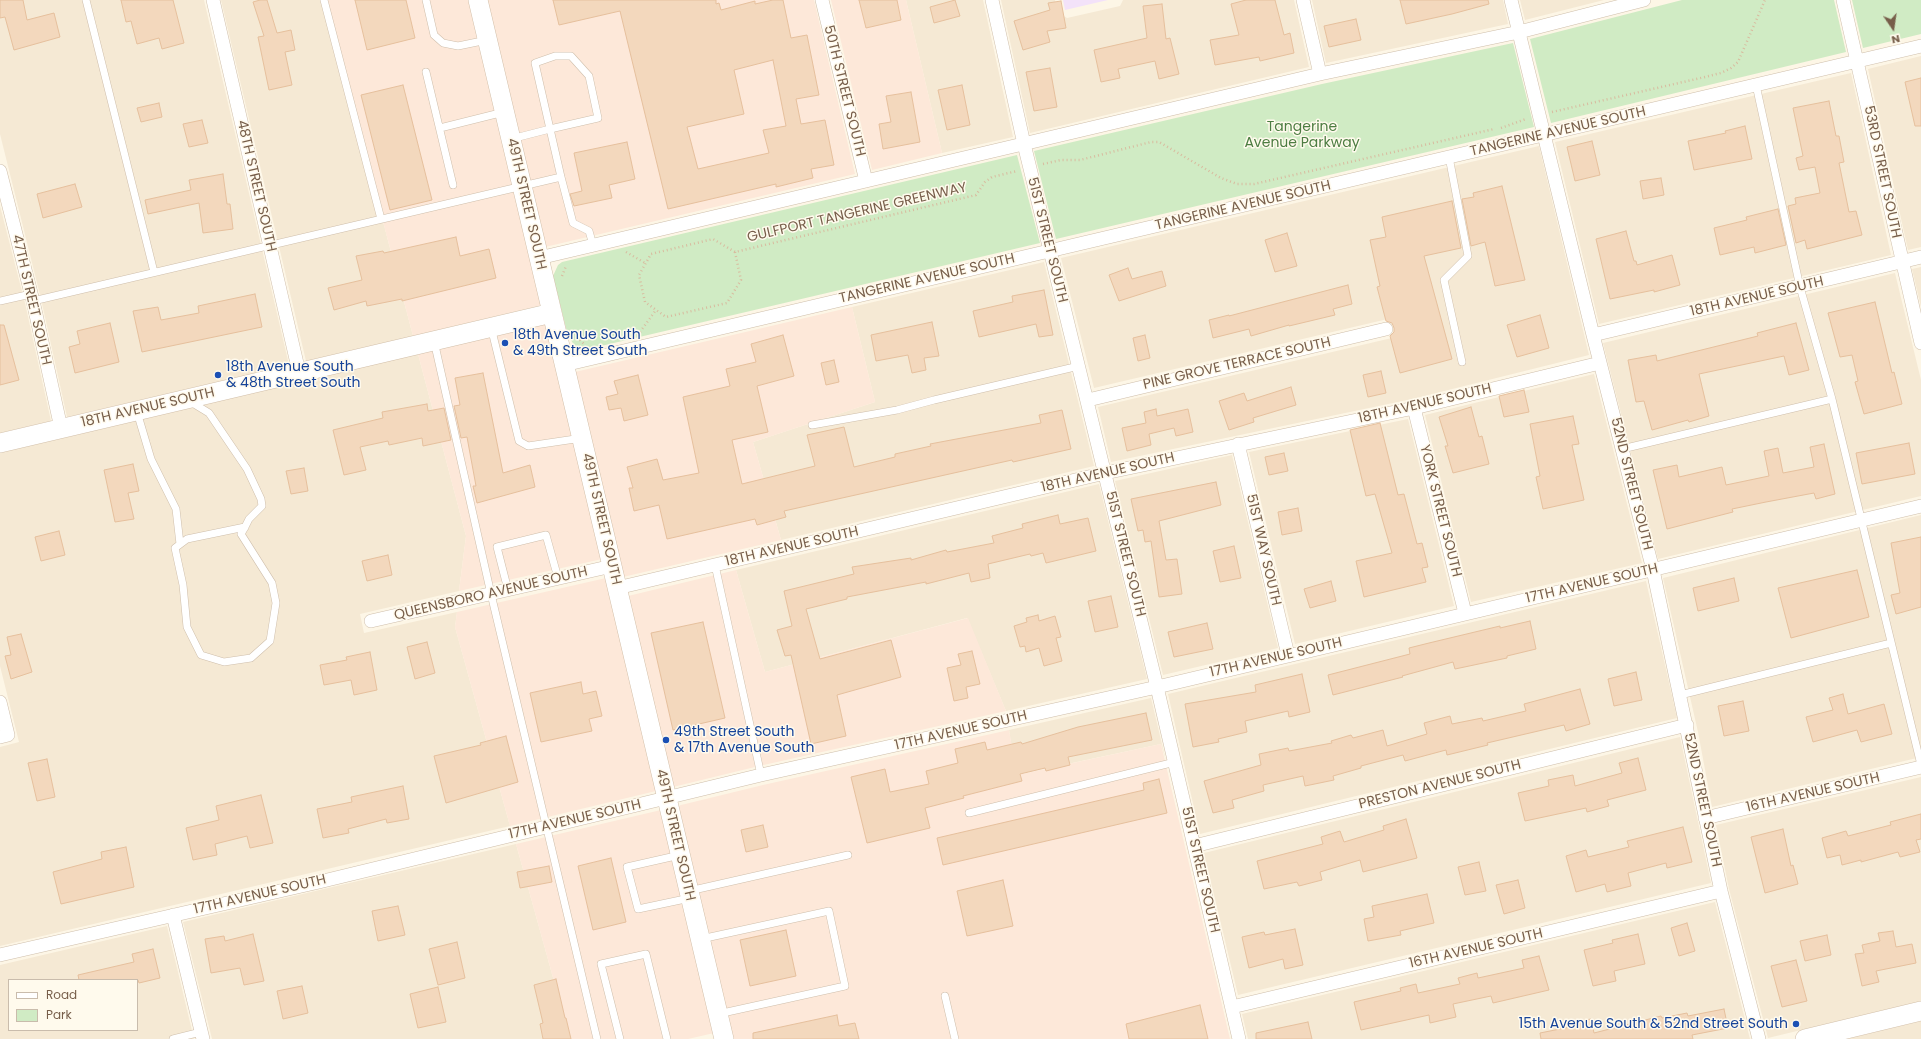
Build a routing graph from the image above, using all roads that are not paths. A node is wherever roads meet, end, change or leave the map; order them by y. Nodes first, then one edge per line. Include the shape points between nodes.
1 (86, 0) edge
2 (213, 0) edge
3 (324, 0) edge
4 (426, 0) edge
5 (478, 0) edge
6 (822, 0) edge
7 (992, 0) edge
8 (1303, 0) edge
9 (1511, 0) edge
10 (1644, 0) edge
11 (1843, 0) edge
12 (1519, 32) junction
13 (488, 40) junction
14 (1921, 46) edge
15 (1858, 61) junction
16 (426, 72) dead end
17 (1320, 74) junction
18 (1756, 85) junction
19 (505, 112) junction
20 (440, 128) junction
21 (550, 129) junction
22 (1545, 135) junction
23 (511, 139) junction
24 (1024, 144) junction
25 (1449, 157) junction
26 (0, 175) edge
27 (561, 177) junction
28 (866, 181) junction
29 (453, 185) dead end
30 (522, 186) junction
31 (381, 219) junction
32 (270, 245) junction
33 (593, 245) junction
34 (1050, 251) junction
35 (1921, 257) edge
36 (539, 258) junction
37 (1901, 262) junction
38 (154, 272) junction
39 (1800, 287) junction
40 (32, 297) junction
41 (0, 301) edge
42 (552, 313) junction
43 (491, 327) junction
44 (1386, 329) dead end
45 (1593, 335) junction
46 (434, 340) junction
47 (1921, 343) edge
48 (1462, 362) dead end
49 (1600, 363) junction
50 (564, 364) junction
51 (1079, 366) junction
52 (299, 372) junction
53 (1832, 399) junction
54 (188, 400) junction
55 (1088, 400) junction
56 (1414, 408) junction
57 (137, 411) junction
58 (812, 425) dead end
59 (61, 428) junction
60 (582, 438) junction
61 (0, 443) edge
62 (1238, 444) junction
63 (1622, 449) junction
64 (1105, 473) junction
65 (1921, 506) edge
66 (1861, 520) junction
67 (245, 527) junction
68 (180, 544) junction
69 (715, 565) junction
70 (612, 566) junction
71 (1652, 570) junction
72 (558, 578) junction
73 (617, 588) junction
74 (508, 590) junction
75 (491, 594) junction
76 (1465, 613) junction
77 (370, 621) dead end
78 (1891, 642) junction
79 (1288, 655) junction
80 (1157, 687) junction
81 (1680, 695) junction
82 (0, 702) edge
83 (1687, 725) junction
84 (4, 736) edge
85 (1175, 762) junction
86 (1921, 766) edge
87 (761, 775) junction
88 (667, 798) junction
89 (969, 813) dead end
90 (1705, 818) junction
91 (547, 827) junction
92 (1194, 846) junction
93 (680, 855) junction
94 (848, 855) dead end
95 (1721, 891) junction
96 (690, 894) junction
97 (173, 915) junction
98 (700, 939) junction
99 (0, 955) edge
100 (946, 996) dead end
101 (1232, 1007) junction
102 (1921, 1011) edge
103 (718, 1014) junction
104 (202, 1036) edge
105 (173, 1039) edge
106 (597, 1039) edge
107 (620, 1039) edge
108 (667, 1039) edge
109 (724, 1039) edge
110 (955, 1039) edge
111 (1239, 1039) edge
112 (1759, 1039) edge
113 (1805, 1039) edge

1 - 38 lane
2 - 32 street, 48TH STREET SOUTH
3 - 31 lane
4 - 13 lane via 434,34 444,43 458,46
5 - 13 main road, 49TH STREET SOUTH
6 - 28 street, 50TH STREET SOUTH
7 - 24 street, 51ST STREET SOUTH
8 - 17 street
9 - 12 street, 52ND STREET SOUTH
10 - 12 street
11 - 15 street, 53RD STREET SOUTH
12 - 17 street
12 - 22 street, 52ND STREET SOUTH
13 - 19 main road, 49TH STREET SOUTH
14 - 15 street, TANGERINE AVENUE SOUTH
15 - 18 street, TANGERINE AVENUE SOUTH
15 - 37 street, 53RD STREET SOUTH
16 - 20 lane
17 - 24 street
18 - 22 street, TANGERINE AVENUE SOUTH
18 - 39 lane
19 - 20 lane
19 - 23 main road, 49TH STREET SOUTH
20 - 29 lane
21 - 21 lane via 535,63 555,56 570,56 589,76 598,118
21 - 23 lane
21 - 27 lane
22 - 25 street, TANGERINE AVENUE SOUTH
22 - 45 street, 52ND STREET SOUTH
23 - 30 main road, 49TH STREET SOUTH
24 - 28 street
24 - 34 street, 51ST STREET SOUTH
25 - 34 street, TANGERINE AVENUE SOUTH
25 - 48 lane via 1468,256 1444,280
26 - 40 street, 47TH STREET SOUTH
27 - 30 lane
27 - 33 lane via 573,223 590,231
28 - 33 street
30 - 31 lane
30 - 36 main road, 49TH STREET SOUTH
31 - 32 lane
32 - 38 lane
32 - 52 street, 48TH STREET SOUTH
33 - 36 street
34 - 50 street, TANGERINE AVENUE SOUTH
34 - 51 street, 51ST STREET SOUTH
35 - 37 street, 18TH AVENUE SOUTH
36 - 42 main road, 49TH STREET SOUTH
37 - 39 street, 18TH AVENUE SOUTH
37 - 47 street, 53RD STREET SOUTH
38 - 40 lane
39 - 45 street, 18TH AVENUE SOUTH
39 - 53 lane
40 - 41 lane
40 - 59 street, 47TH STREET SOUTH
42 - 43 main road, 18TH AVENUE SOUTH
42 - 50 main road, 49TH STREET SOUTH
43 - 46 main road, 18TH AVENUE SOUTH
43 - 60 lane via 519,441 528,446
44 - 55 street, PINE GROVE TERRACE SOUTH
45 - 49 street, 52ND STREET SOUTH
46 - 52 main road, 18TH AVENUE SOUTH
46 - 75 lane
49 - 56 street, 18TH AVENUE SOUTH
49 - 63 street, 52ND STREET SOUTH
50 - 60 main road, 49TH STREET SOUTH
51 - 55 street, 51ST STREET SOUTH
51 - 58 lane via 897,410
52 - 54 main road, 18TH AVENUE SOUTH
53 - 63 lane
53 - 66 lane
54 - 57 main road, 18TH AVENUE SOUTH
54 - 67 lane via 210,413 247,469 261,499 262,506
55 - 64 street, 51ST STREET SOUTH
56 - 62 street, 18TH AVENUE SOUTH
56 - 76 street, YORK STREET SOUTH
57 - 59 main road, 18TH AVENUE SOUTH
57 - 68 lane via 151,459 176,509
59 - 61 main road, 18TH AVENUE SOUTH
60 - 70 main road, 49TH STREET SOUTH
62 - 64 street, 18TH AVENUE SOUTH
62 - 79 street, 51ST WAY SOUTH
63 - 71 street, 52ND STREET SOUTH
64 - 69 street, 18TH AVENUE SOUTH
64 - 80 street, 51ST STREET SOUTH
65 - 66 street, 17TH AVENUE SOUTH
66 - 71 street, 17TH AVENUE SOUTH
66 - 78 lane
67 - 68 lane via 187,539
67 - 68 lane via 241,534 272,583 276,603 270,641 251,658 224,662 201,655 187,627 183,585 175,548
69 - 73 street, 18TH AVENUE SOUTH
69 - 87 lane
70 - 72 street, QUEENSBORO AVENUE SOUTH
70 - 73 main road, 49TH STREET SOUTH
71 - 76 street, 17TH AVENUE SOUTH
71 - 81 street, 52ND STREET SOUTH
72 - 74 street, QUEENSBORO AVENUE SOUTH
72 - 74 lane via 546,535 497,547
73 - 88 main road, 49TH STREET SOUTH
74 - 75 street, QUEENSBORO AVENUE SOUTH
75 - 77 street, QUEENSBORO AVENUE SOUTH
75 - 91 lane
76 - 79 street, 17TH AVENUE SOUTH
78 - 81 lane
78 - 86 lane
79 - 80 street, 17TH AVENUE SOUTH
80 - 85 street, 51ST STREET SOUTH
80 - 87 street, 17TH AVENUE SOUTH
81 - 83 street, 52ND STREET SOUTH
82 - 84 street
83 - 90 street, 52ND STREET SOUTH
83 - 92 street, PRESTON AVENUE SOUTH
85 - 89 lane
85 - 92 street, 51ST STREET SOUTH
86 - 90 street, 16TH AVENUE SOUTH
87 - 88 street, 17TH AVENUE SOUTH
88 - 91 street, 17TH AVENUE SOUTH
88 - 93 main road, 49TH STREET SOUTH
90 - 95 street, 52ND STREET SOUTH
91 - 97 street, 17TH AVENUE SOUTH
91 - 106 lane
92 - 101 street, 51ST STREET SOUTH
93 - 96 main road, 49TH STREET SOUTH
93 - 96 lane via 627,867 638,909
94 - 96 lane
95 - 101 street, 16TH AVENUE SOUTH
95 - 112 street, 52ND STREET SOUTH
96 - 98 main road, 49TH STREET SOUTH
97 - 99 street, 17TH AVENUE SOUTH
97 - 104 street
98 - 103 main road, 49TH STREET SOUTH
98 - 103 lane via 829,911 845,986
100 - 110 lane
101 - 111 street, 51ST STREET SOUTH
102 - 113 main road
103 - 109 main road, 49TH STREET SOUTH
104 - 105 lane
107 - 108 lane via 601,964 646,954

